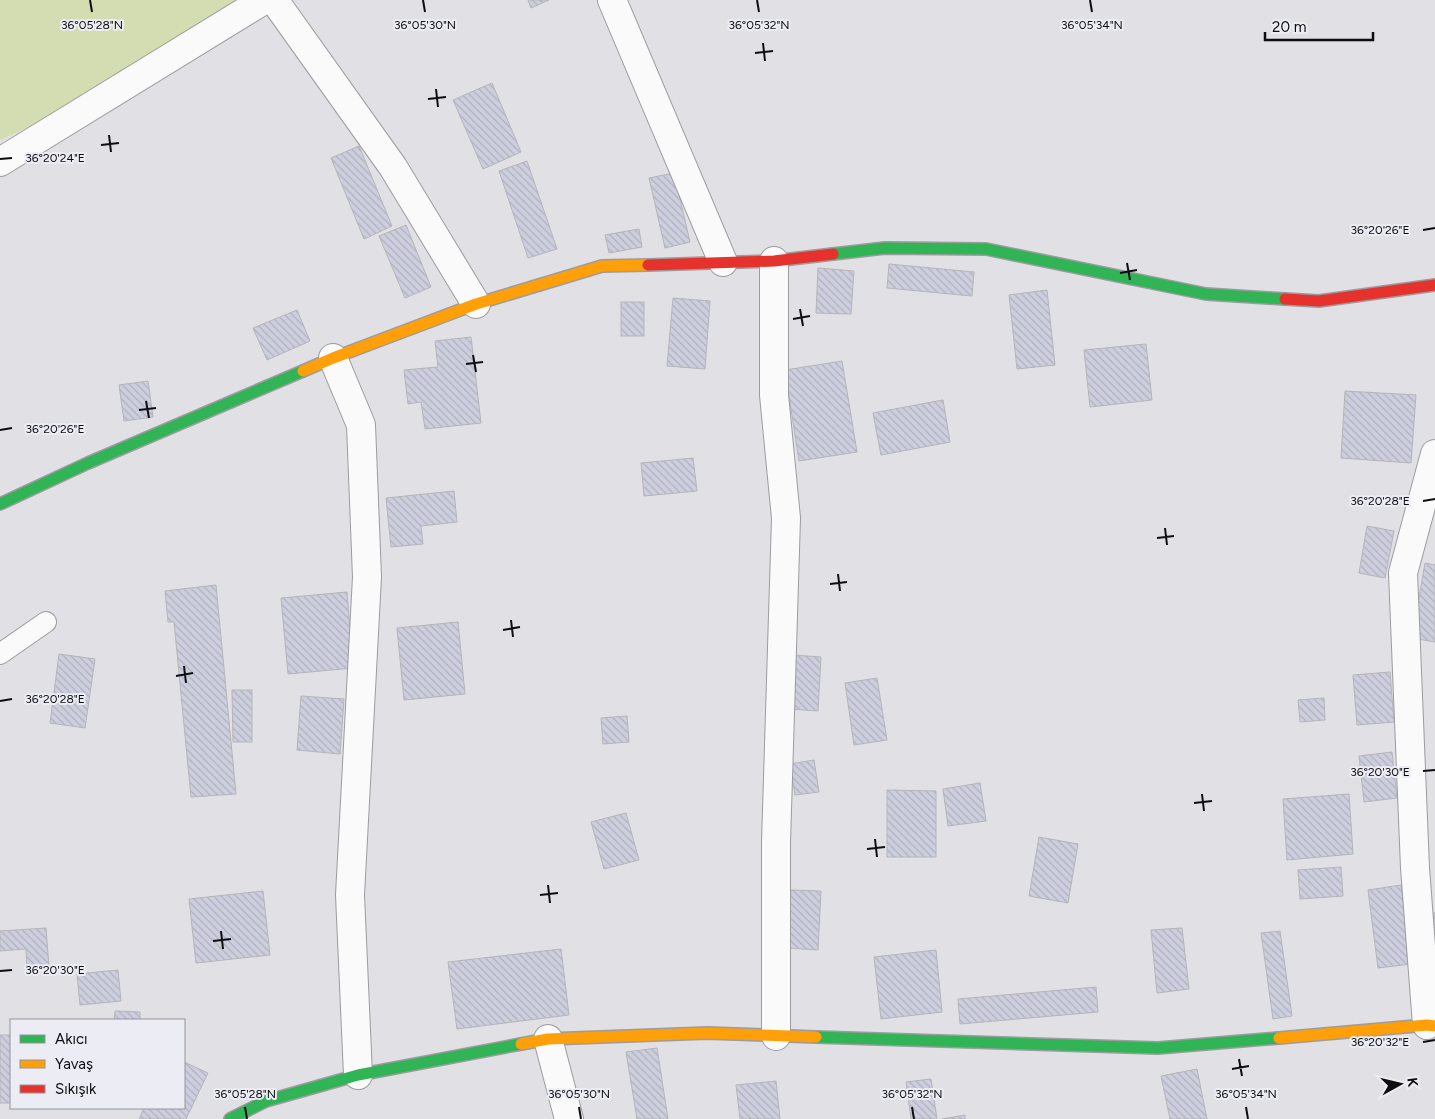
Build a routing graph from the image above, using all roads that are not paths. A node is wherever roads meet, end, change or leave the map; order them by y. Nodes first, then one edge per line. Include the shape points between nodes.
1 (264, 0) edge
2 (274, 0) edge
3 (612, 0) edge
4 (0, 162) edge
5 (774, 261) junction
6 (723, 262) junction
7 (1435, 285) edge
8 (476, 304) junction
9 (333, 358) junction
10 (1435, 454) edge
11 (0, 504) edge
12 (46, 622) dead end
13 (0, 654) edge
14 (1425, 867) edge
15 (1431, 1026) edge
16 (776, 1036) junction
17 (548, 1039) junction
18 (358, 1075) junction
19 (230, 1119) edge
20 (569, 1119) edge

1 - 4 street
2 - 8 street via 393,167
3 - 6 street
5 - 6 street
5 - 7 street via 885,248 986,249 1206,294 1319,301
5 - 16 street via 774,394 786,518 776,843
6 - 8 street via 602,266
8 - 9 street
9 - 11 street
9 - 18 street via 361,425 367,577 350,896
10 - 14 street via 1403,574
12 - 13 lane
14 - 15 street
15 - 16 street via 1158,1048
16 - 17 street via 708,1033
17 - 18 street
17 - 20 street
18 - 19 street via 266,1101

